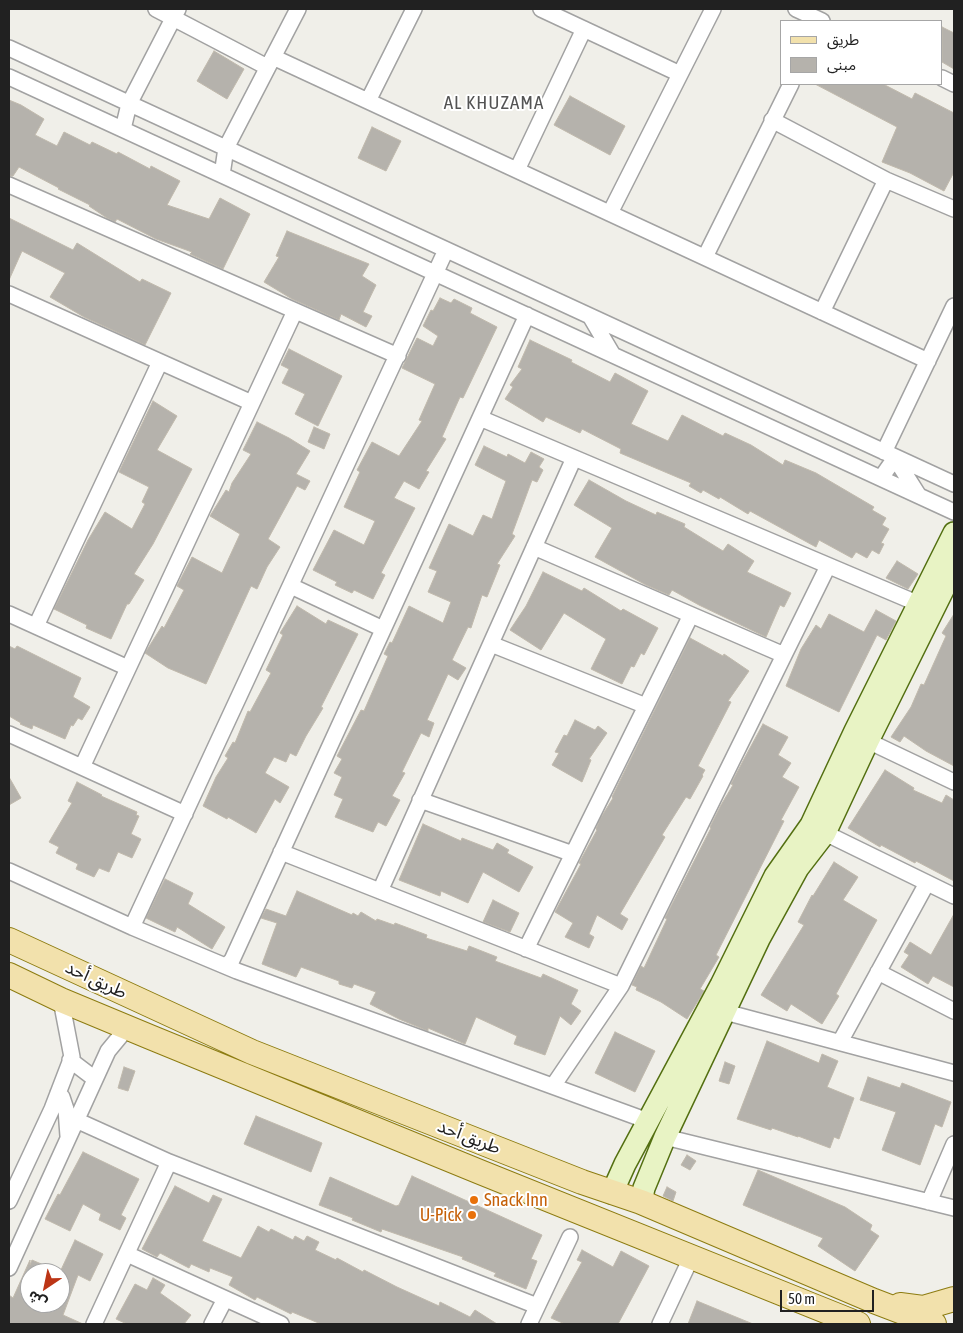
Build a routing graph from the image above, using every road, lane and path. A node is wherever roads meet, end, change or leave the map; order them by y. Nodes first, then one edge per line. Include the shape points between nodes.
1 (156, 9) edge
2 (298, 9) edge
3 (414, 9) edge
4 (541, 9) edge
5 (713, 9) edge
6 (796, 9) edge
7 (176, 13) edge
8 (820, 20) edge
9 (584, 29) junction
10 (9, 48) edge
11 (270, 62) junction
12 (680, 74) junction
13 (9, 77) edge
14 (790, 85) edge
15 (368, 101) junction
16 (128, 104) junction
17 (772, 120) junction
18 (123, 129) junction
19 (226, 148) junction
20 (517, 170) junction
21 (222, 174) junction
22 (886, 180) junction
23 (9, 185) edge
24 (954, 209) edge
25 (610, 213) junction
26 (446, 250) junction
27 (704, 257) junction
28 (436, 273) junction
29 (9, 294) edge
30 (954, 306) edge
31 (295, 311) junction
32 (822, 312) junction
33 (527, 315) junction
34 (590, 316) junction
35 (613, 355) junction
36 (398, 356) junction
37 (928, 361) junction
38 (160, 362) junction
39 (252, 403) junction
40 (480, 418) junction
41 (884, 452) junction
42 (574, 458) junction
43 (881, 478) junction
44 (954, 484) edge
45 (919, 496) junction
46 (954, 512) edge
47 (954, 533) edge
48 (534, 547) junction
49 (828, 566) junction
50 (954, 568) edge
51 (291, 586) junction
52 (919, 604) junction
53 (9, 614) edge
54 (691, 615) junction
55 (36, 626) junction
56 (383, 629) junction
57 (491, 644) junction
58 (784, 655) junction
59 (128, 668) junction
60 (646, 706) junction
61 (9, 734) edge
62 (868, 741) junction
63 (82, 767) junction
64 (954, 782) edge
65 (420, 800) junction
66 (185, 814) junction
67 (826, 833) junction
68 (281, 852) junction
69 (573, 854) junction
70 (9, 870) edge
71 (927, 883) junction
72 (380, 891) junction
73 (954, 896) edge
74 (132, 927) junction
75 (9, 940) edge
76 (526, 948) junction
77 (226, 966) junction
78 (878, 972) junction
79 (9, 975) edge
80 (621, 986) junction
81 (61, 1000) junction
82 (954, 1011) edge
83 (725, 1012) junction
84 (127, 1028) junction
85 (840, 1042) junction
86 (70, 1060) junction
87 (954, 1073) edge
88 (95, 1079) junction
89 (553, 1086) junction
90 (58, 1092) junction
91 (76, 1120) junction
92 (648, 1121) junction
93 (68, 1137) junction
94 (665, 1137) junction
95 (954, 1144) edge
96 (169, 1162) junction
97 (612, 1193) junction
98 (9, 1201) edge
99 (641, 1202) junction
100 (929, 1202) junction
101 (954, 1208) edge
102 (570, 1238) dead end
103 (127, 1254) junction
104 (691, 1258) junction
105 (9, 1268) edge
106 (225, 1299) junction
107 (954, 1299) edge
108 (874, 1301) junction
109 (537, 1306) junction
110 (94, 1324) edge
111 (212, 1324) edge
112 (281, 1324) edge
113 (529, 1324) edge
114 (660, 1324) edge
115 (858, 1324) edge
116 (934, 1324) edge

1 - 7 street
2 - 11 street
3 - 15 street
4 - 9 street
5 - 12 street
6 - 8 street
7 - 11 street
7 - 16 street
9 - 12 street
9 - 20 street
10 - 16 street
11 - 15 street
11 - 19 street
12 - 25 street
13 - 18 street
14 - 17 street
15 - 20 street
16 - 18 street
16 - 19 street
17 - 22 street
17 - 27 street
18 - 21 street
19 - 21 street
19 - 26 street
20 - 25 street
21 - 28 street
22 - 24 street
22 - 32 street
23 - 31 street
25 - 27 street
26 - 28 street
26 - 34 street
27 - 32 street
28 - 33 street
28 - 36 street
29 - 38 street
30 - 37 street
31 - 36 street
31 - 39 street
32 - 37 street
33 - 35 street
33 - 40 street
34 - 35 street
34 - 41 street
35 - 43 street
36 - 51 street
37 - 41 street
38 - 39 street
38 - 55 street
39 - 59 street
40 - 42 street
40 - 56 street
41 - 44 street
42 - 48 street
42 - 49 street
43 - 45 street
43 - 45 street via 894,458
45 - 46 street
47 - 52 street
48 - 54 street
48 - 57 street
49 - 52 street
49 - 58 street
50 - 62 street
51 - 56 street
51 - 66 street
52 - 92 street via 811,825 775,876
53 - 55 street
54 - 58 street
54 - 60 street
55 - 59 street
56 - 68 street
57 - 60 street
57 - 65 street
58 - 80 street
59 - 63 street
60 - 69 street
61 - 63 street
62 - 64 street
62 - 67 street
63 - 66 street
65 - 69 street
65 - 72 street
66 - 74 street
67 - 71 street
67 - 83 street via 798,868
68 - 72 street
68 - 77 street via 232,960
69 - 76 street
70 - 74 street
71 - 73 street
71 - 78 street
72 - 76 street
74 - 77 street
75 - 97 main road, طريق أحد via 252,1052
76 - 80 street
77 - 89 street
78 - 82 street
78 - 85 street
79 - 81 main road, طريق أحد
80 - 89 street
81 - 84 main road, طريق أحد
81 - 86 street
83 - 85 street
83 - 94 street
84 - 88 street via 108,1051
84 - 104 main road, طريق أحد
85 - 87 street
86 - 88 street
86 - 90 street
88 - 91 street
89 - 92 street
90 - 93 street via 66,1109
90 - 98 street
91 - 93 street
91 - 96 street
92 - 97 street
93 - 105 street
94 - 99 street
94 - 100 street
95 - 100 street
96 - 103 street
96 - 109 street
97 - 99 main road, طريق أحد
99 - 108 main road, طريق أحد
100 - 101 street
102 - 109 street
103 - 106 street
103 - 110 street
104 - 114 street
104 - 115 main road, طريق أحد
106 - 111 street
106 - 112 street
107 - 108 main road via 923,1308
108 - 116 main road, طريق أحد
109 - 113 street

